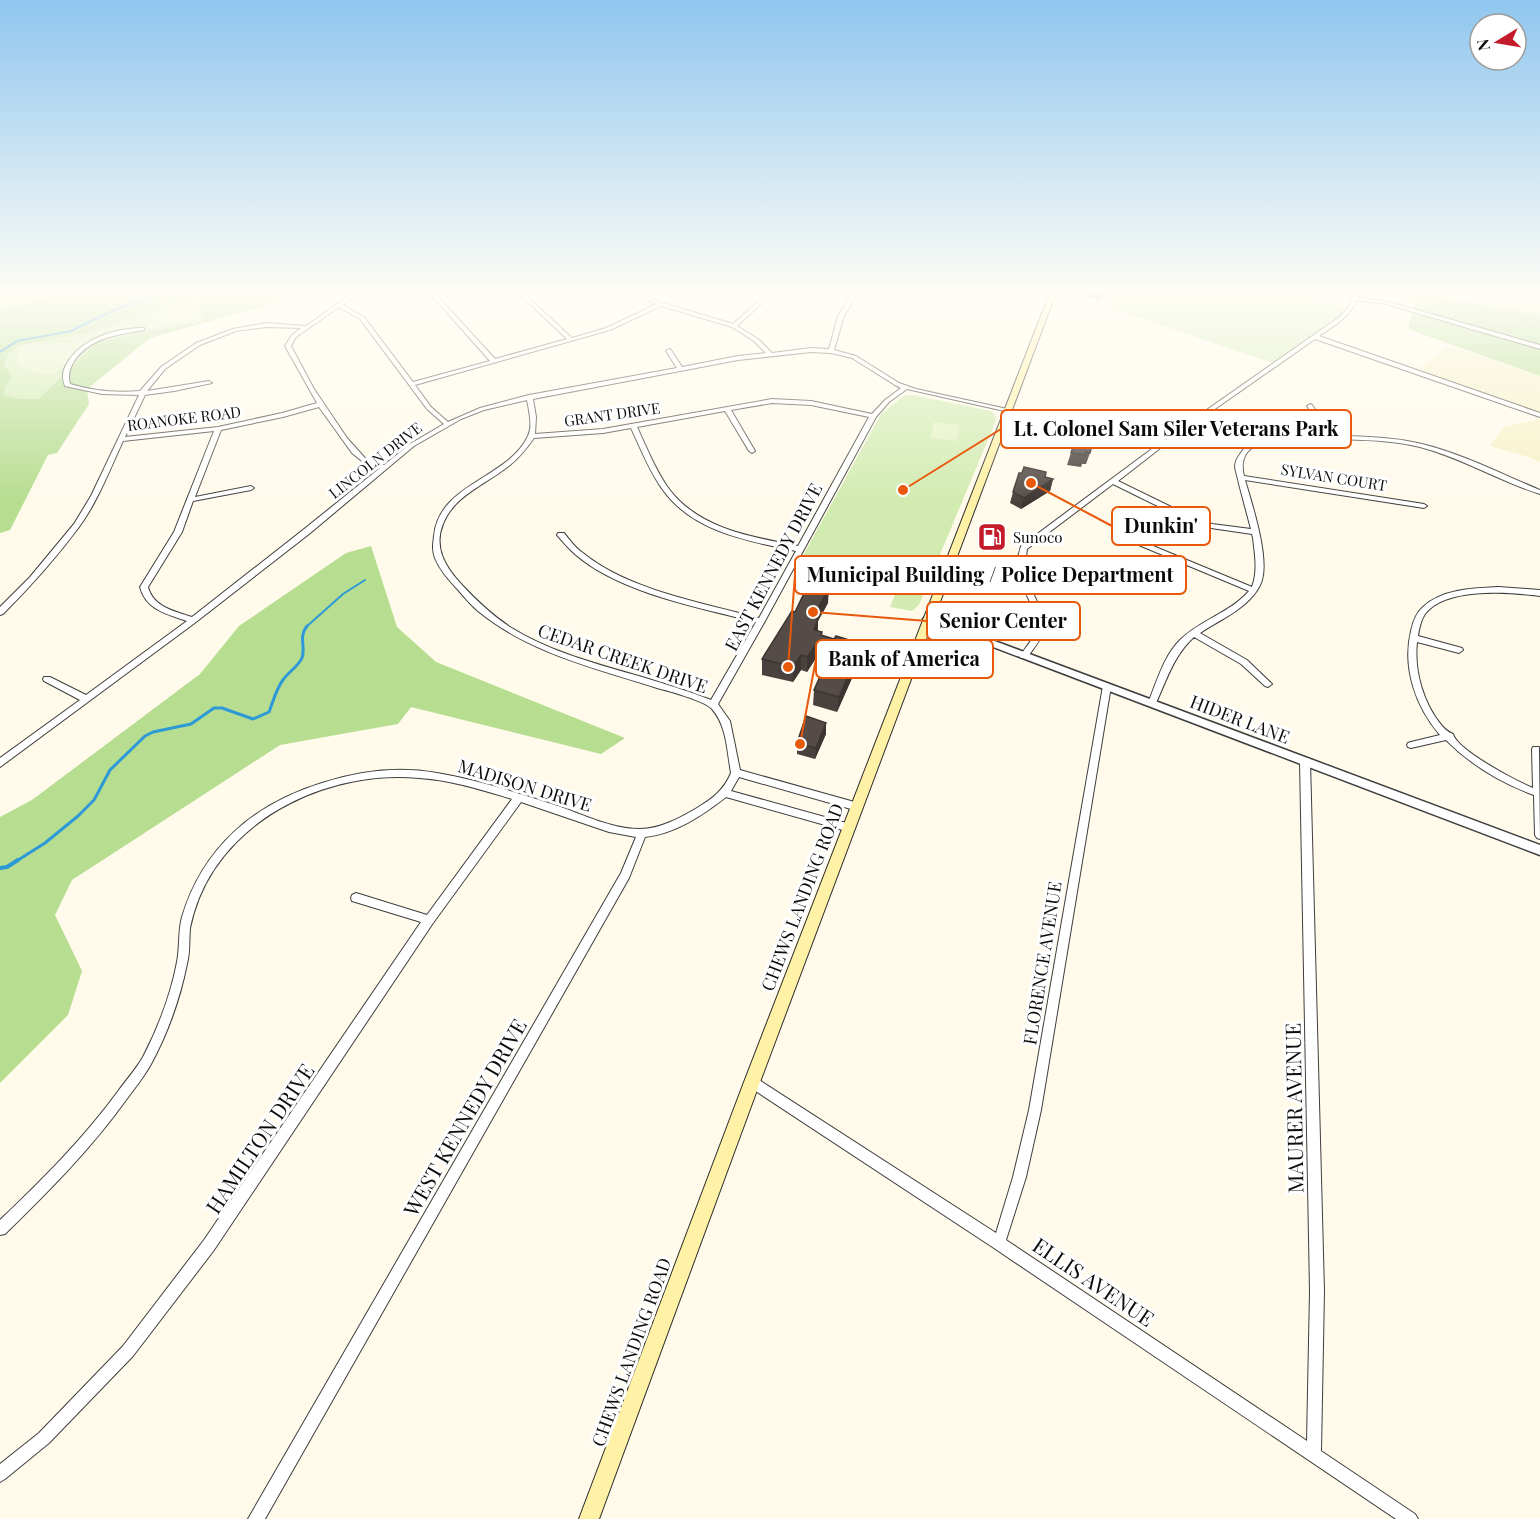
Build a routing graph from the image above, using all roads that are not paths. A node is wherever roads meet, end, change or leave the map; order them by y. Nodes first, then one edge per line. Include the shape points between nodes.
1 (73, 361) edge
2 (173, 361) edge
3 (296, 361) edge
4 (396, 361) edge
5 (498, 361) edge
6 (676, 361) edge
7 (729, 361) edge
8 (860, 361) edge
9 (1028, 361) edge
10 (1281, 361) edge
11 (1384, 361) edge
12 (494, 362) joint
13 (681, 369) junction
14 (209, 383) dead end
15 (414, 384) junction
16 (906, 387) junction
17 (143, 392) junction
18 (529, 397) junction
19 (321, 404) junction
20 (1310, 406) dead end
21 (727, 409) junction
22 (1009, 411) junction
23 (1540, 415) edge
24 (873, 416) junction
25 (447, 424) junction
26 (633, 426) junction
27 (218, 429) junction
28 (532, 436) junction
29 (1332, 438) junction
30 (120, 439) junction
31 (752, 451) dead end
32 (386, 467) junction
33 (1240, 477) junction
34 (1115, 482) junction
35 (250, 488) dead end
36 (1540, 492) edge
37 (193, 499) junction
38 (1424, 506) dead end
39 (1253, 532) junction
40 (561, 535) dead end
41 (1138, 543) dead end
42 (799, 549) junction
43 (1253, 590) junction
44 (1540, 594) edge
45 (0, 612) edge
46 (928, 619) junction
47 (193, 620) junction
48 (761, 621) junction
49 (1194, 633) junction
50 (1413, 638) junction
51 (1459, 650) dead end
52 (1024, 656) junction
53 (47, 679) dead end
54 (1268, 684) dead end
55 (1107, 686) junction
56 (86, 699) junction
57 (713, 704) junction
58 (1152, 704) junction
59 (1450, 736) junction
60 (1411, 746) dead end
61 (1536, 749) dead end
62 (1305, 761) junction
63 (0, 763) edge
64 (736, 773) junction
65 (725, 793) junction
66 (1539, 793) edge
67 (519, 797) junction
68 (858, 807) junction
69 (849, 828) junction
70 (642, 833) junction
71 (1540, 834) edge
72 (1540, 850) edge
73 (356, 898) dead end
74 (429, 920) junction
75 (752, 1082) junction
76 (0, 1228) edge
77 (999, 1243) junction
78 (1314, 1454) junction
79 (0, 1474) edge
80 (256, 1519) edge
81 (589, 1519) edge
82 (1410, 1519) edge

1 - 17 street via 65,378 68,385
2 - 17 street
3 - 19 street
4 - 15 street
5 - 12 street
6 - 13 street
7 - 13 street, LINCOLN DRIVE
8 - 16 street, LINCOLN DRIVE
9 - 22 main road, CHEWS LANDING ROAD
10 - 34 street via 1170,438
11 - 23 street
12 - 15 street
13 - 18 street, LINCOLN DRIVE
14 - 17 street
15 - 25 street via 429,408
16 - 22 street, LINCOLN DRIVE
16 - 24 street, EAST KENNEDY DRIVE
17 - 30 street
18 - 25 street, LINCOLN DRIVE via 482,409
18 - 28 street
19 - 27 street, ROANOKE ROAD
19 - 32 street via 362,458
20 - 29 street
21 - 24 street, GRANT DRIVE via 791,402
21 - 26 street, GRANT DRIVE
21 - 31 street
22 - 46 main road, CHEWS LANDING ROAD
24 - 42 street, EAST KENNEDY DRIVE
25 - 32 street, LINCOLN DRIVE
26 - 28 street, GRANT DRIVE
26 - 42 street via 672,498 694,517 721,531
27 - 30 street, ROANOKE ROAD
27 - 37 street
28 - 57 street, CEDAR CREEK DRIVE via 522,450 458,498 444,515 437,530 440,563 466,597 496,623 524,640
29 - 33 street via 1260,441 1241,454
29 - 36 street via 1408,443 1436,450
30 - 45 street via 77,525
32 - 47 street, LINCOLN DRIVE
33 - 38 street, SYLVAN COURT
33 - 39 street
34 - 39 street via 1192,520
34 - 52 street via 1024,548 1019,563 1022,579 1040,619 1039,632
35 - 37 street
37 - 47 street via 144,587 150,603
39 - 43 street via 1259,578
40 - 48 street via 581,556 618,577
41 - 43 street
42 - 48 street, EAST KENNEDY DRIVE
43 - 49 street via 1246,601
44 - 50 street via 1490,590 1456,594 1430,604 1417,620
46 - 52 street, HIDER LANE
46 - 68 main road, CHEWS LANDING ROAD
47 - 56 street, LINCOLN DRIVE
48 - 57 street, EAST KENNEDY DRIVE
49 - 54 street via 1244,662
49 - 58 street via 1182,642 1170,662
50 - 51 street
50 - 59 street via 1419,692 1434,722
52 - 55 street, HIDER LANE
53 - 56 street
55 - 58 street, HIDER LANE
55 - 77 street, FLORENCE AVENUE via 1033,1127
56 - 63 street, LINCOLN DRIVE
57 - 64 street via 726,721
58 - 62 street, HIDER LANE
59 - 60 street
59 - 66 street via 1490,770
61 - 66 street
62 - 72 street, HIDER LANE
62 - 78 street, MAURER AVENUE via 1317,1291
64 - 65 street
64 - 68 street
65 - 69 street
65 - 70 street via 674,825
66 - 71 street
67 - 70 street, MADISON DRIVE via 606,827
67 - 74 street, HAMILTON DRIVE
67 - 76 street, MADISON DRIVE via 432,776 369,776 307,791 274,806 248,824 200,881 186,920 182,961 171,1002 147,1061 105,1121
68 - 69 main road, CHEWS LANDING ROAD
69 - 75 main road, CHEWS LANDING ROAD
70 - 80 street, WEST KENNEDY DRIVE via 625,875
73 - 74 street
74 - 79 street, HAMILTON DRIVE via 209,1245 128,1351 44,1438
75 - 77 street, ELLIS AVENUE
75 - 81 main road, CHEWS LANDING ROAD
77 - 78 street, ELLIS AVENUE
78 - 82 street, ELLIS AVENUE

